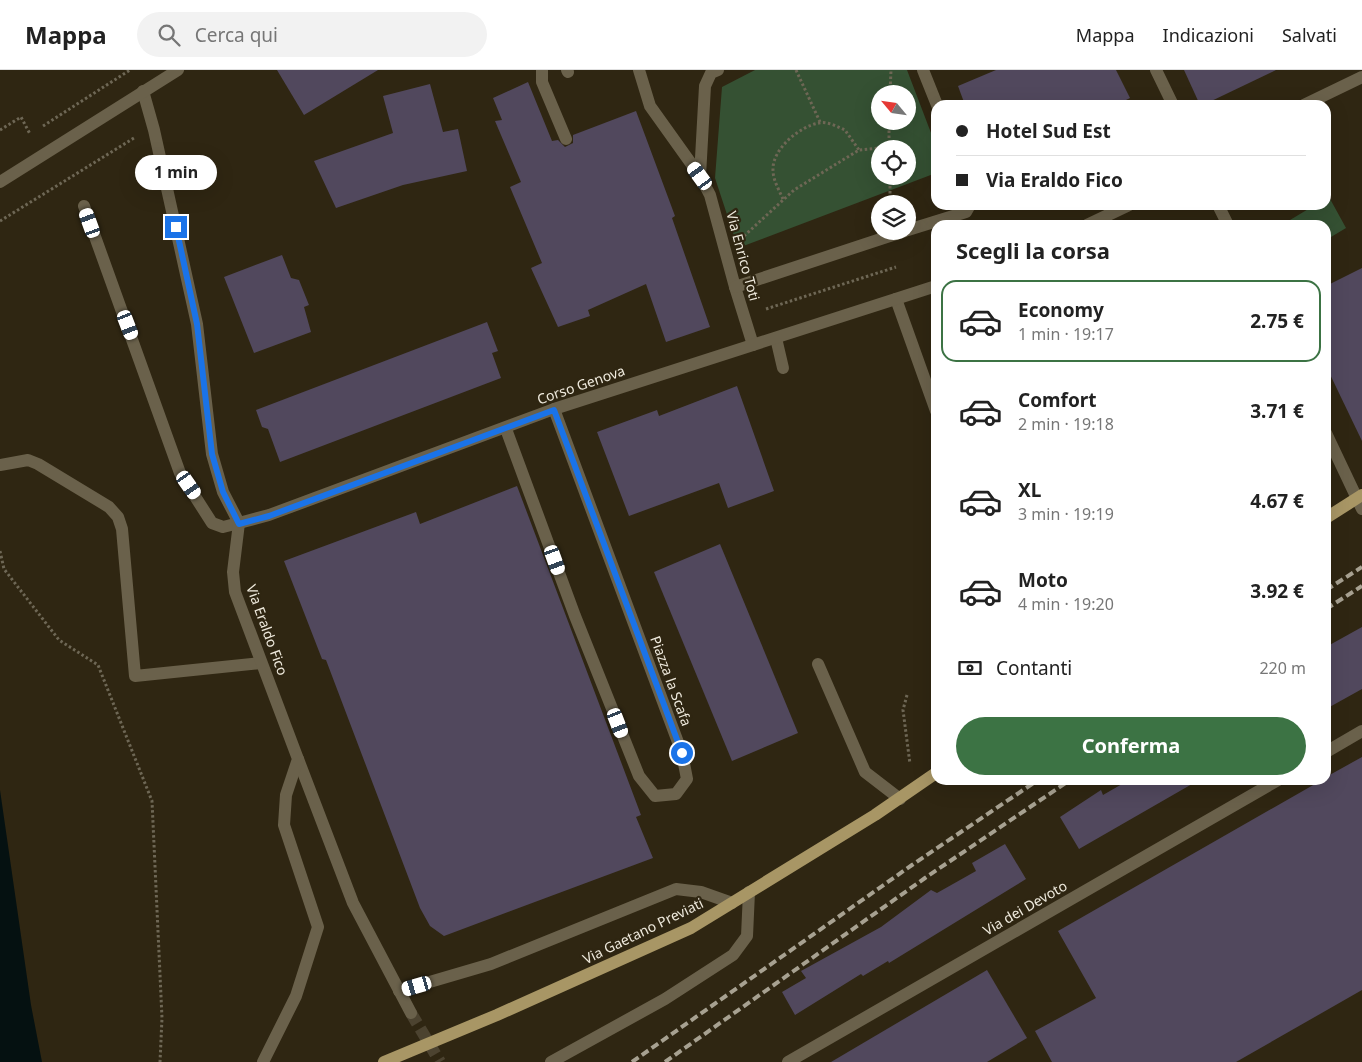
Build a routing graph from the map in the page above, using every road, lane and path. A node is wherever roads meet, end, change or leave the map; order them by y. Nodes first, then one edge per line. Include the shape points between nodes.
1 (130, 70) edge
2 (178, 70) edge
3 (542, 70) edge
4 (639, 70) edge
5 (718, 70) edge
6 (796, 70) edge
7 (891, 70) edge
8 (924, 70) edge
9 (1156, 70) edge
10 (1362, 77) edge
11 (890, 85) edge
12 (143, 91) junction
13 (935, 100) edge
14 (1171, 100) edge
15 (1314, 100) edge
16 (820, 122) junction
17 (153, 126) junction
18 (0, 130) edge
19 (30, 134) junction
20 (22, 139) dead end
21 (566, 139) dead end
22 (871, 149) edge
23 (859, 150) junction
24 (700, 176) junction
25 (0, 182) edge
26 (783, 199) junction
27 (84, 206) dead end
28 (967, 210) edge
29 (1118, 210) edge
30 (941, 220) edge
31 (1098, 220) edge
32 (0, 221) edge
33 (931, 223) edge
34 (916, 228) edge
35 (879, 240) edge
36 (727, 252) junction
37 (896, 267) dead end
38 (735, 287) junction
39 (931, 288) edge
40 (896, 299) junction
41 (744, 316) junction
42 (776, 338) junction
43 (753, 346) junction
44 (783, 368) dead end
45 (931, 397) edge
46 (554, 410) junction
47 (506, 429) junction
48 (1331, 443) edge
49 (0, 465) edge
50 (1360, 501) edge
51 (1331, 516) edge
52 (239, 524) junction
53 (0, 551) edge
54 (262, 663) junction
55 (818, 664) dead end
56 (907, 695) dead end
57 (1362, 731) edge
58 (1331, 749) edge
59 (298, 759) junction
60 (931, 776) edge
61 (1269, 785) edge
62 (913, 789) junction
63 (900, 799) junction
64 (749, 892) junction
65 (732, 903) junction
66 (399, 991) junction
67 (411, 1012) tunnel mouth
68 (160, 1062) edge
69 (263, 1062) edge
70 (384, 1062) edge
71 (551, 1062) edge
72 (788, 1062) edge

1 - 19 path
2 - 12 street
3 - 21 street via 542,82
4 - 24 street, Via Enrico Toti via 650,106
5 - 24 street, Via Enrico Toti via 712,73 705,86
6 - 16 path
7 - 11 path
8 - 13 street
9 - 14 street
10 - 15 street
12 - 17 street
12 - 25 street
16 - 23 path via 845,130
16 - 26 path via 807,127 774,157 774,180
17 - 32 path
17 - 52 street via 197,324 212,454 223,492
18 - 19 path via 21,117
19 - 20 path
22 - 23 path
23 - 26 path
24 - 36 street, Via Enrico Toti via 710,195
26 - 36 path
27 - 52 street, Corso Genova via 180,472 212,523 223,527
28 - 30 street
29 - 31 street
33 - 34 street
35 - 38 street
36 - 38 street, Via Enrico Toti
37 - 41 path
38 - 41 street, Via Enrico Toti
39 - 40 street, Corso Genova
40 - 42 street, Corso Genova
40 - 45 street
41 - 43 street, Via Enrico Toti
42 - 43 street, Corso Genova
42 - 44 street
43 - 46 street, Corso Genova
46 - 47 street, Corso Genova
46 - 47 street, Piazza la Scafa via 682,753 687,779 676,794 655,796 639,776
47 - 52 street, Corso Genova via 269,516
48 - 50 street
49 - 54 street via 28,460 38,464 109,507 118,517 122,529 135,676
50 - 51 main road
52 - 54 street, Via Eraldo Fico via 233,572 235,592
53 - 68 path via 4,569 60,640 98,665 152,801 162,1018
54 - 59 street, Via Eraldo Fico
55 - 63 street via 865,772
56 - 62 path via 903,710
57 - 58 street
59 - 66 street, Via Eraldo Fico via 353,903
59 - 69 street via 286,795 284,825 318,927 296,996
60 - 62 main road, Via Gaetano Previati
61 - 72 street, Via dei Devoto
62 - 63 main road, Via Gaetano Previati
63 - 64 main road, Via Gaetano Previati
64 - 65 main road, Via Gaetano Previati
64 - 71 street via 747,936 733,955 666,999
65 - 66 street via 701,892 676,889 491,964
65 - 70 main road, Via Gaetano Previati via 691,928
66 - 67 street, Via Eraldo Fico

